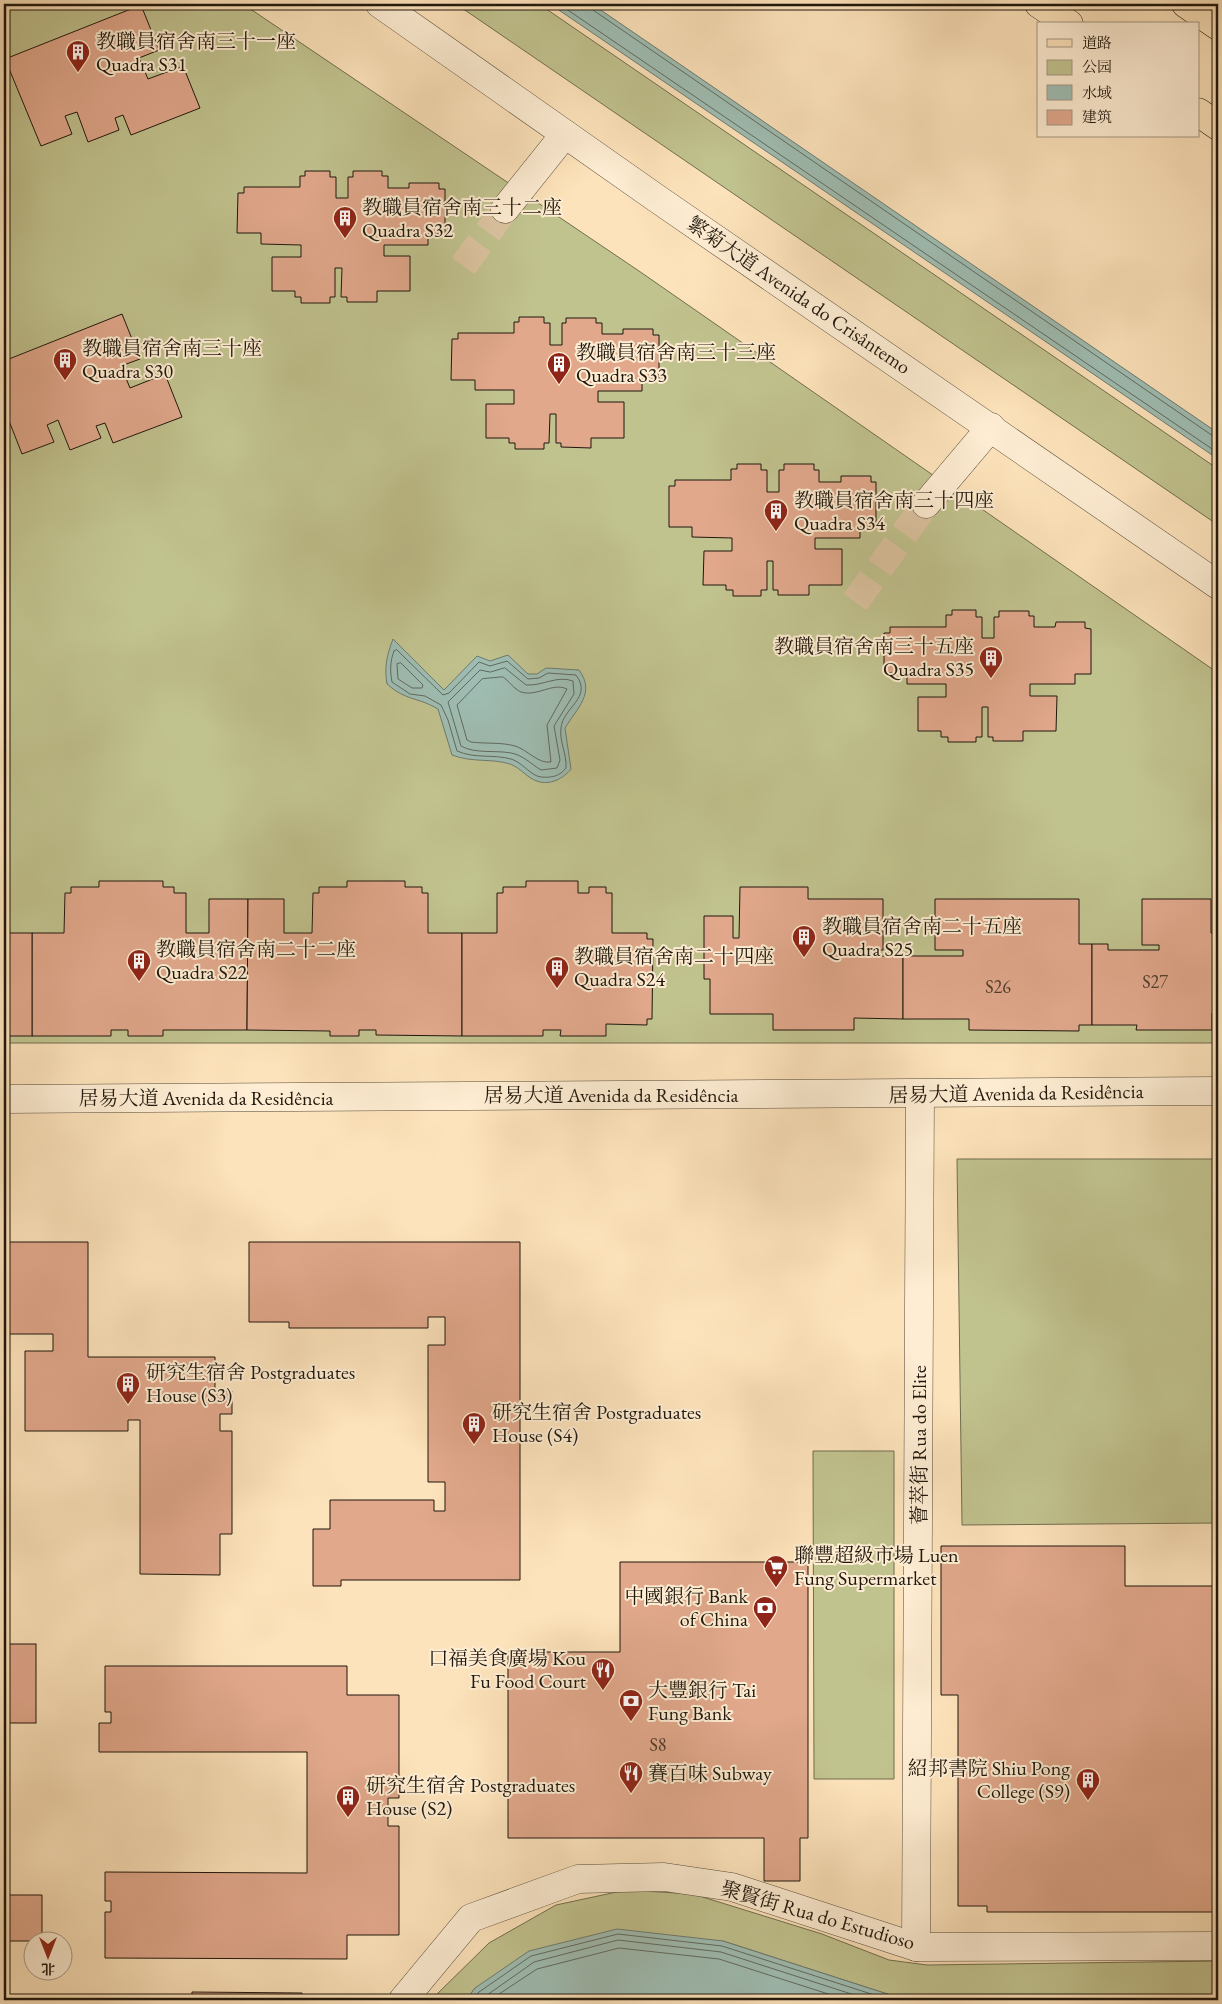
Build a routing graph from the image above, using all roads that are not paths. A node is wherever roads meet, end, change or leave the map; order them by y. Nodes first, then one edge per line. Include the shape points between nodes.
1 (380, 4) edge
2 (1039, 4) edge
3 (1186, 4) edge
4 (1066, 22) edge
5 (1218, 26) edge
6 (1200, 113) edge
7 (1218, 126) edge
8 (565, 134) junction
9 (506, 209) tunnel mouth
10 (991, 427) junction
11 (926, 504) tunnel mouth
12 (1218, 585) edge
13 (1218, 1091) edge
14 (920, 1094) junction
15 (4, 1099) edge
16 (1218, 1946) edge
17 (916, 1947) junction
18 (403, 2000) edge

1 - 8 street, 繁菊大道 Avenida do Crisântemo
2 - 4 main road
3 - 5 main road
6 - 7 main road
8 - 9 street
8 - 10 street, 繁菊大道 Avenida do Crisântemo
10 - 11 street
10 - 12 street, 繁菊大道 Avenida do Crisântemo
13 - 14 street, 居易大道 Avenida da Residência
14 - 15 street, 居易大道 Avenida da Residência
14 - 17 street, 薈萃街 Rua do Elite
16 - 17 street, 聚賢街 Rua do Estudioso
17 - 18 street, 聚賢街 Rua do Estudioso via 732,1887 664,1877 578,1879 472,1918

